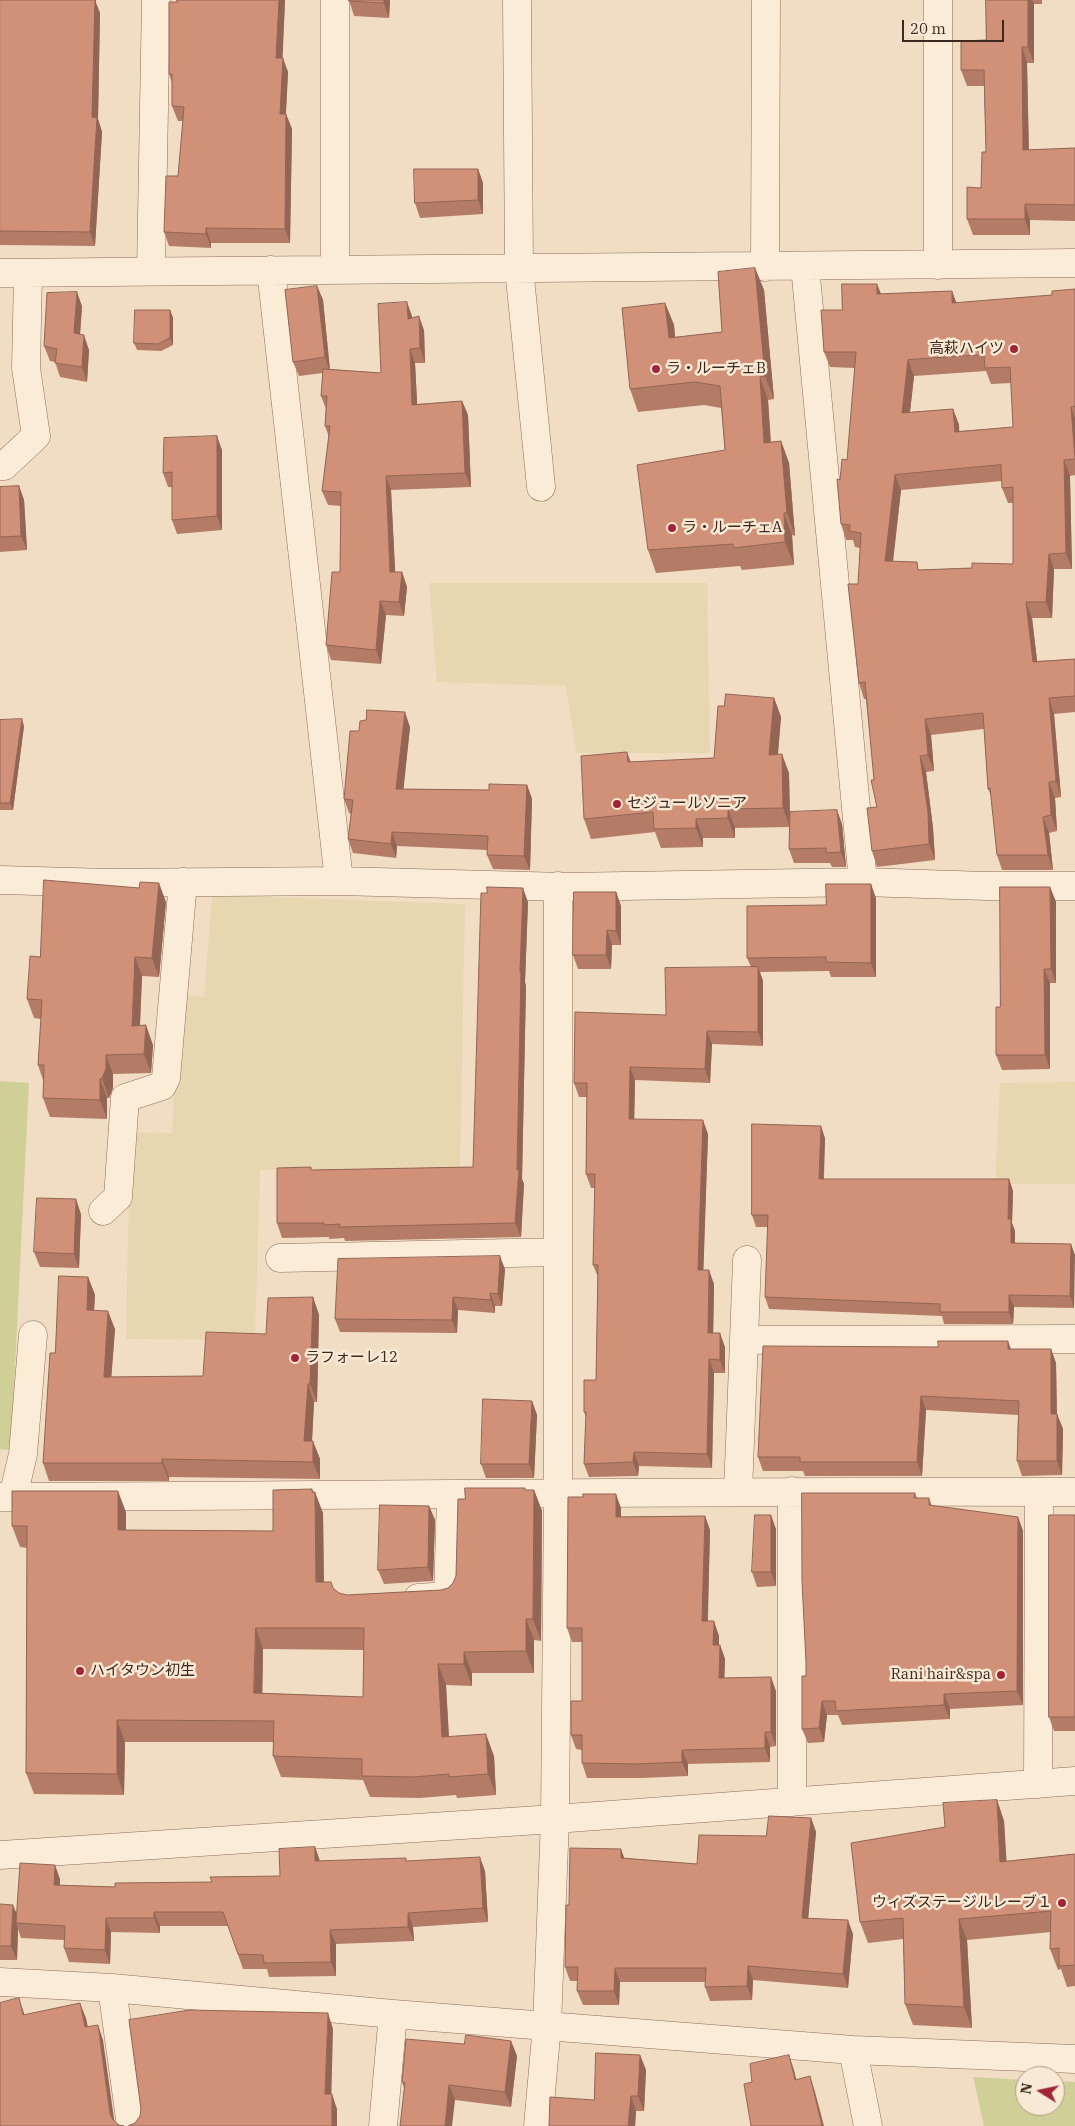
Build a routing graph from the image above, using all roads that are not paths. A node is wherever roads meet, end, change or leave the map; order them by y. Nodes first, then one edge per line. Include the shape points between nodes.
1 (156, 0) edge
2 (335, 0) edge
3 (517, 0) edge
4 (766, 0) edge
5 (938, 0) edge
6 (1075, 263) edge
7 (938, 265) junction
8 (765, 266) junction
9 (805, 266) junction
10 (519, 268) junction
11 (271, 270) junction
12 (336, 270) junction
13 (151, 271) junction
14 (28, 272) junction
15 (0, 273) edge
16 (0, 466) edge
17 (541, 487) dead end
18 (0, 880) edge
19 (339, 881) junction
20 (183, 882) junction
21 (863, 882) junction
22 (558, 886) junction
23 (1075, 886) edge
24 (103, 1211) dead end
25 (557, 1252) junction
26 (280, 1258) dead end
27 (747, 1260) dead end
28 (33, 1335) dead end
29 (1075, 1339) edge
30 (744, 1340) junction
31 (738, 1492) junction
32 (792, 1492) junction
33 (1039, 1492) junction
34 (1075, 1492) edge
35 (558, 1494) junction
36 (451, 1495) junction
37 (6, 1497) edge
38 (392, 1599) edge
39 (1075, 1782) edge
40 (1038, 1784) junction
41 (792, 1802) junction
42 (555, 1819) junction
43 (0, 1855) edge
44 (0, 1982) edge
45 (112, 1988) junction
46 (393, 2014) junction
47 (547, 2025) junction
48 (852, 2050) junction
49 (1075, 2059) edge
50 (131, 2126) edge
51 (383, 2126) edge
52 (538, 2126) edge
53 (868, 2126) edge

1 - 13 street
2 - 12 street
3 - 10 street
4 - 8 street
5 - 7 street
6 - 7 street
7 - 9 street
8 - 9 street
8 - 10 street
9 - 21 street
10 - 12 street
10 - 17 street
11 - 12 street
11 - 13 street
11 - 19 street
13 - 14 street
14 - 15 street
14 - 16 street via 26,368 36,436 4,466
18 - 20 street
19 - 20 street
19 - 22 street
20 - 24 street via 166,1078 162,1086 125,1098 118,1197
21 - 22 street
21 - 23 street
22 - 25 street
25 - 26 street
25 - 35 street
27 - 30 street
28 - 37 street via 23,1454
29 - 30 street
30 - 31 street
31 - 32 street
31 - 35 street
32 - 33 street
32 - 41 street
33 - 34 street
33 - 40 street
35 - 36 street
35 - 42 street
36 - 37 street
36 - 38 street via 448,1596
39 - 40 street
40 - 41 street
41 - 42 street
42 - 43 street
42 - 47 street
44 - 45 street
45 - 46 street
45 - 50 street
46 - 47 street
46 - 51 street
47 - 48 street
47 - 52 street
48 - 49 street
48 - 53 street

